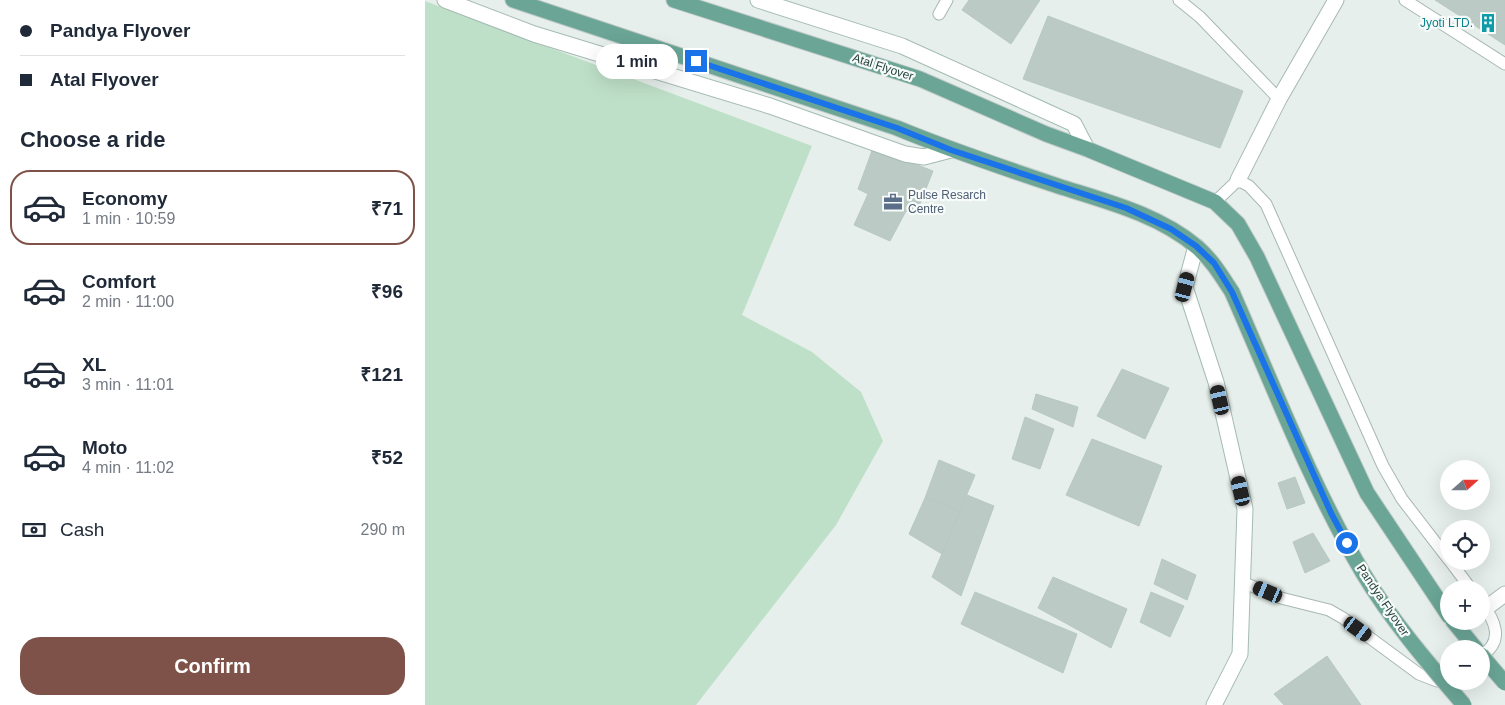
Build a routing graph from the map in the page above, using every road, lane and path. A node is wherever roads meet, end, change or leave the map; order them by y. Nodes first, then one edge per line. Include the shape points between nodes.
1 (445, 0) edge
2 (513, 0) edge
3 (674, 0) edge
4 (758, 0) edge
5 (947, 0) edge
6 (1179, 0) edge
7 (1336, 0) edge
8 (1405, 0) edge
9 (939, 14) dead end
10 (1505, 64) edge
11 (1279, 99) junction
12 (1087, 149) junction
13 (951, 150) junction
14 (1238, 180) junction
15 (1215, 202) junction
16 (1196, 246) junction
17 (1440, 548) edge
18 (1457, 570) edge
19 (1464, 580) edge
20 (1242, 582) junction
21 (1505, 594) edge
22 (1440, 602) edge
23 (1490, 602) edge
24 (1490, 616) edge
25 (1460, 630) edge
26 (1469, 640) edge
27 (1490, 647) edge
28 (1490, 666) edge
29 (1440, 679) edge
30 (1505, 683) edge
31 (1214, 705) edge
32 (1464, 705) edge

1 - 13 street via 533,34 770,106 905,154 924,157
2 - 13 main road via 897,128
3 - 12 main road, Atal Flyover via 920,79
4 - 12 street via 902,46 1074,124
5 - 9 lane
6 - 11 lane via 1200,17
7 - 11 street
8 - 10 lane
11 - 14 street
12 - 15 main road, Atal Flyover
13 - 16 main road, Pandya Flyover via 1126,208 1171,229
14 - 15 lane
14 - 17 lane via 1249,186 1266,204 1383,466 1402,499
15 - 22 main road via 1239,224 1367,493
16 - 20 street via 1185,287 1216,382 1245,509
16 - 32 main road, Pandya Flyover, bridge via 1214,263 1232,292 1331,513 1364,574 1409,638
18 - 19 lane
20 - 29 lane via 1281,598 1329,610 1419,674
20 - 31 street via 1239,654
21 - 23 street
24 - 27 lane via 1497,628 1495,642
25 - 26 main road
28 - 30 main road, bridge

